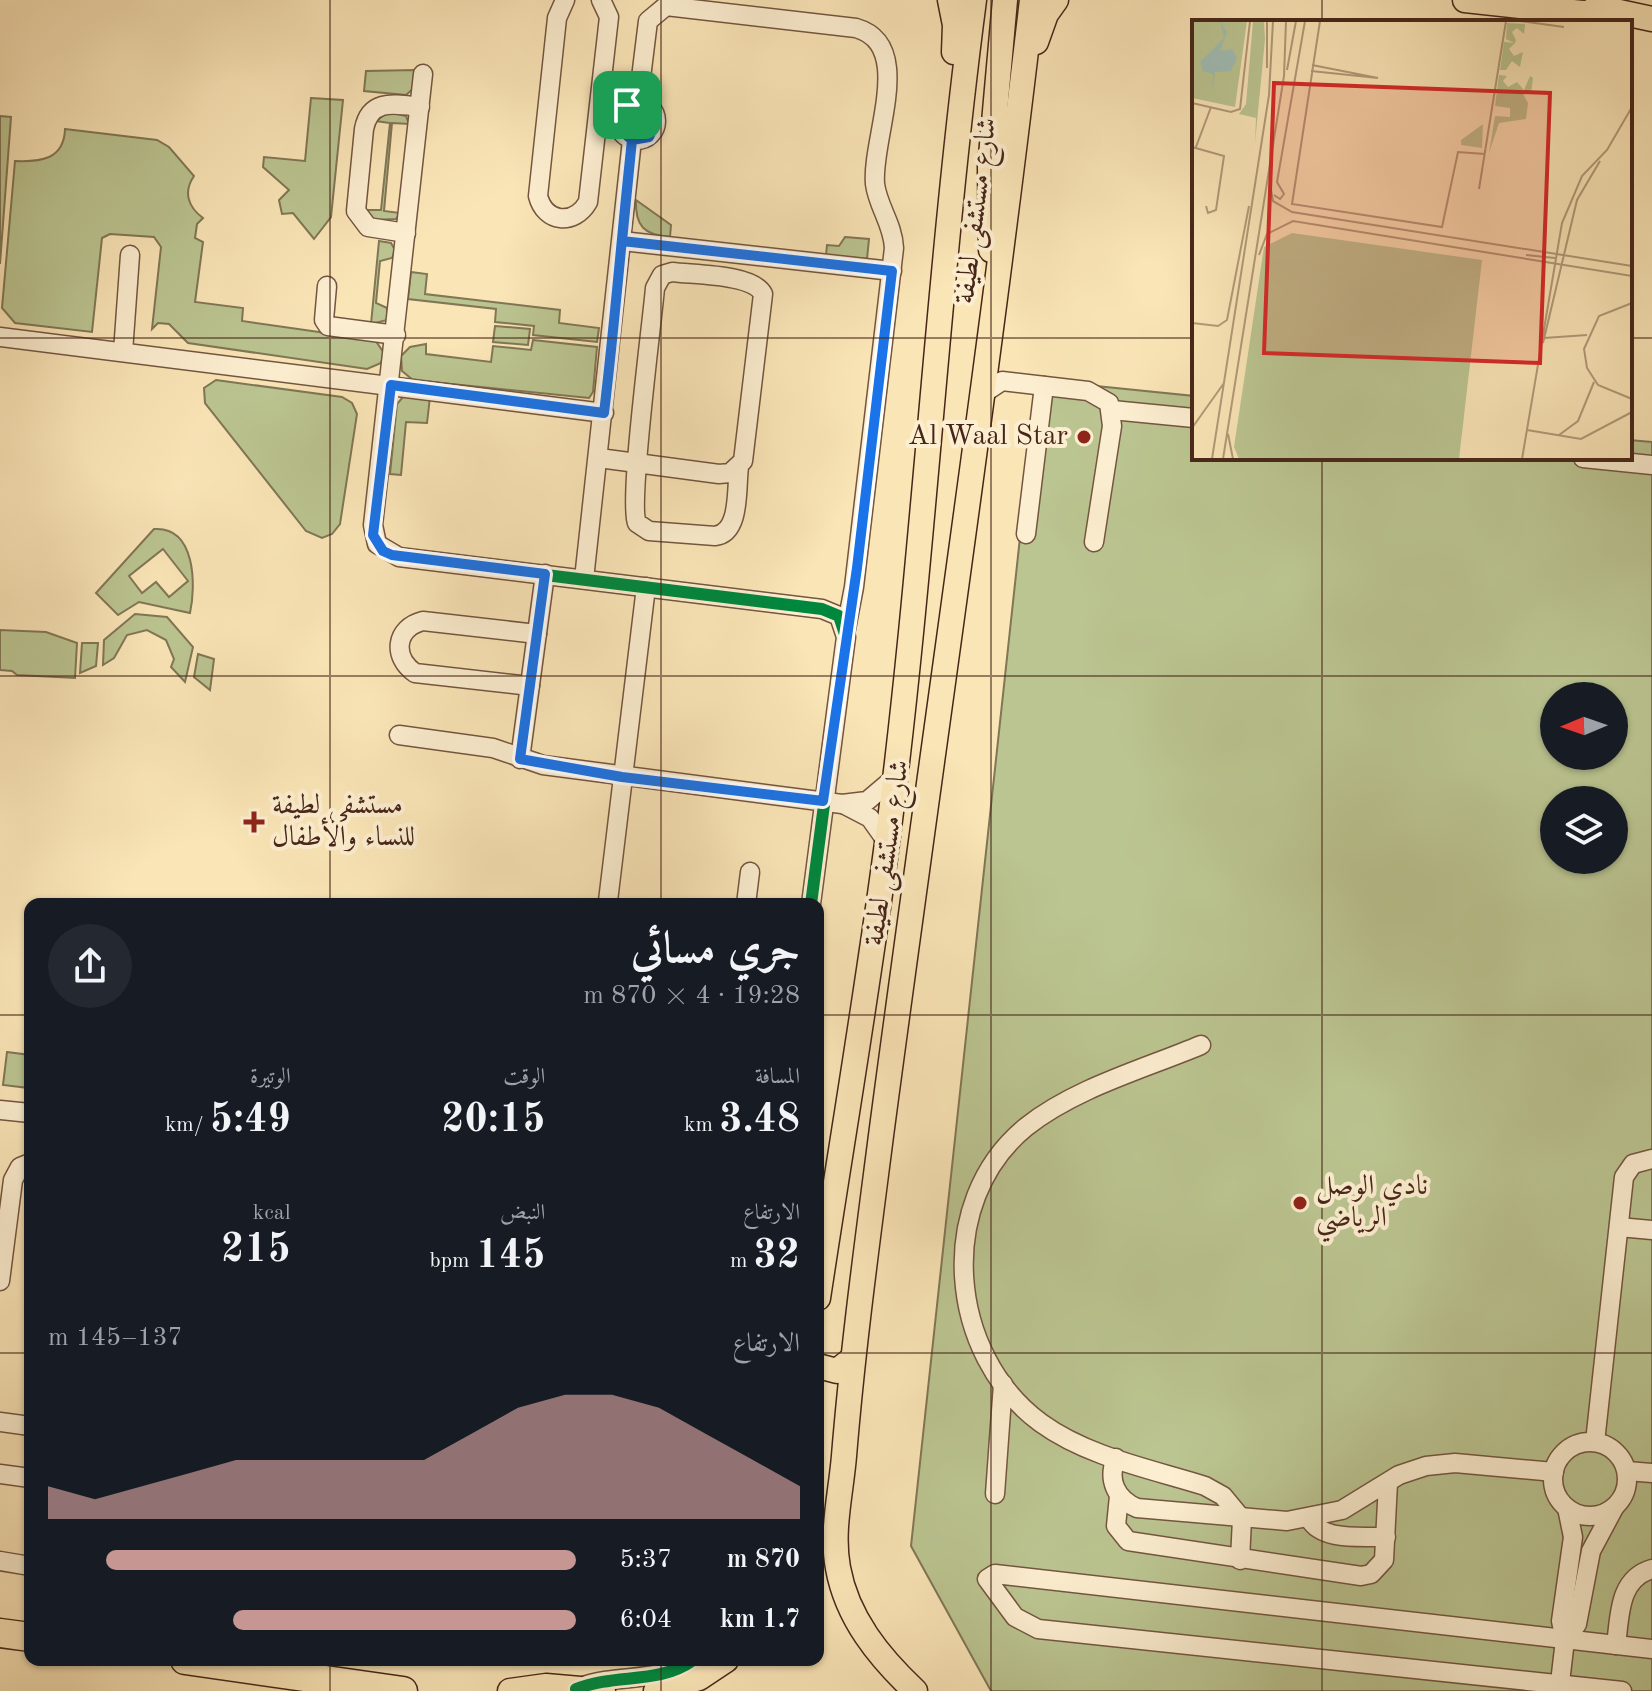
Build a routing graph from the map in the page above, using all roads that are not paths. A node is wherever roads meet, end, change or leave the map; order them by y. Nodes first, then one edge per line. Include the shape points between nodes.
1 (565, 0) edge
2 (601, 0) edge
3 (950, 0) edge
4 (974, 0) edge
5 (1005, 0) edge
6 (1032, 0) edge
7 (1056, 0) edge
8 (1465, 0) edge
9 (1576, 0) edge
10 (1610, 12) junction
11 (1652, 19) edge
12 (423, 74) dead end
13 (1023, 78) junction
14 (598, 87) junction
15 (630, 105) junction
16 (420, 107) junction
17 (960, 110) junction
18 (625, 134) junction
19 (591, 150) junction
20 (406, 233) junction
21 (622, 241) junction
22 (130, 255) dead end
23 (892, 271) junction
24 (327, 286) dead end
25 (996, 304) junction
26 (396, 335) junction
27 (0, 337) edge
28 (123, 352) junction
29 (992, 380) junction
30 (391, 385) junction
31 (1044, 386) junction
32 (1112, 410) junction
33 (604, 413) junction
34 (1192, 418) edge
35 (599, 458) junction
36 (1603, 460) edge
37 (639, 463) junction
38 (1652, 465) edge
39 (739, 467) junction
40 (1026, 534) dead end
41 (1094, 542) dead end
42 (545, 574) junction
43 (584, 579) junction
44 (646, 587) junction
45 (846, 629) junction
46 (537, 634) junction
47 (530, 686) junction
48 (399, 735) dead end
49 (520, 759) junction
50 (622, 777) junction
51 (893, 779) junction
52 (833, 802) junction
53 (887, 842) junction
54 (750, 872) dead end
55 (608, 898) edge
56 (747, 898) edge
57 (812, 898) edge
58 (1201, 1045) dead end
59 (0, 1110) edge
60 (24, 1112) edge
61 (1652, 1159) edge
62 (24, 1165) edge
63 (1619, 1227) junction
64 (1652, 1230) edge
65 (824, 1258) edge
66 (1, 1271) edge
67 (851, 1360) junction
68 (824, 1368) edge
69 (1003, 1384) junction
70 (0, 1422) edge
71 (24, 1425) edge
72 (1595, 1442) junction
73 (1116, 1458) junction
74 (1627, 1471) junction
75 (1554, 1472) junction
76 (1652, 1473) edge
77 (0, 1474) edge
78 (24, 1477) edge
79 (1388, 1483) junction
80 (995, 1494) dead end
81 (1119, 1496) junction
82 (1567, 1508) junction
83 (1614, 1508) junction
84 (1309, 1518) junction
85 (1242, 1519) junction
86 (1386, 1537) junction
87 (1240, 1560) junction
88 (0, 1561) edge
89 (24, 1565) edge
90 (1652, 1569) edge
91 (0, 1633) edge
92 (24, 1636) edge
93 (1565, 1640) junction
94 (1616, 1645) junction
95 (1652, 1649) edge
96 (227, 1666) edge
97 (681, 1666) edge
98 (717, 1666) edge
99 (1559, 1687) edge
100 (576, 1689) junction
101 (403, 1691) edge
102 (510, 1691) edge
103 (603, 1691) edge
104 (656, 1691) edge
105 (915, 1691) edge
106 (1622, 1691) edge

1 - 19 street via 557,18 538,196 552,217 569,219 583,210
2 - 14 street via 609,17
3 - 17 main road
4 - 17 main road, شارع مستشفى لطيفة
5 - 25 main road via 990,167
6 - 13 main road, شارع مستشفى لطيفة
7 - 13 main road via 1042,22
8 - 10 main road
9 - 10 main road
10 - 11 main road
12 - 16 street
13 - 25 main road, شارع مستشفى لطيفة
14 - 15 street via 609,102
14 - 19 street
15 - 18 street
15 - 18 street via 653,110 655,127 649,137
15 - 23 street via 648,21 666,6 868,31 885,49 888,65 875,180 893,230
16 - 20 street
16 - 20 street via 387,103 365,120 356,211 368,227
17 - 51 main road, شارع مستشفى لطيفة
18 - 19 street via 601,139
18 - 21 street
20 - 26 street
21 - 23 street
21 - 33 street
22 - 28 street
23 - 45 street
24 - 26 street via 328,326
25 - 29 main road, شارع مستشفى لطيفة
26 - 30 street
27 - 28 street
28 - 30 street
29 - 31 street
29 - 67 main road, شارع مستشفى لطيفة via 958,559
30 - 33 street
30 - 42 street via 373,525 377,544 399,557
31 - 32 street via 1096,393
31 - 40 street
32 - 34 street
32 - 41 street
33 - 35 street
35 - 37 street
35 - 43 street
36 - 38 street
37 - 39 street via 719,474
37 - 39 street via 634,514 640,527 715,536 732,525
37 - 39 street via 655,288 662,275 672,272 746,280 763,294 745,454
42 - 43 street
42 - 46 street
43 - 44 street
44 - 45 street via 822,609 839,616
44 - 50 street
45 - 52 street
46 - 47 street
46 - 47 street via 423,621 407,628 399,643 402,661 415,673
47 - 49 street
48 - 49 street via 493,748
49 - 50 street
50 - 52 street
50 - 55 street
51 - 52 street via 867,801
51 - 53 main road, شارع مستشفى لطيفة
52 - 53 street via 870,818
52 - 57 street
53 - 65 main road, شارع مستشفى لطيفة
54 - 56 street
58 - 69 street via 1048,1112 1005,1147 989,1169 968,1219 963,1274 972,1324
59 - 60 street
61 - 63 street via 1639,1160 1627,1170
62 - 66 street via 13,1180
63 - 64 street
63 - 72 street
67 - 68 main road via 837,1371
67 - 105 main road, شارع مستشفى لطيفة via 836,1522 837,1568 863,1632
69 - 73 street via 1066,1440
69 - 80 street
70 - 71 street
72 - 74 street via 1616,1452
72 - 75 street via 1566,1451
73 - 81 street via 1112,1478
73 - 85 street via 1214,1490
74 - 76 street
74 - 83 street via 1625,1492
75 - 79 street via 1440,1464 1412,1469
75 - 82 street via 1555,1492
77 - 78 street
79 - 84 street via 1360,1502
79 - 86 street
81 - 85 street via 1137,1508
81 - 87 street via 1116,1526 1128,1541
82 - 83 street via 1586,1516
82 - 93 street via 1573,1537 1561,1621
83 - 93 street via 1591,1551 1577,1624
84 - 85 street
84 - 86 street via 1328,1534
85 - 87 street
86 - 87 street via 1384,1560 1371,1574 1361,1576
88 - 89 street
90 - 94 street via 1634,1578 1624,1592
91 - 92 highway
93 - 94 street
93 - 99 street
93 - 99 street via 995,1574 987,1579 1015,1617 1038,1629
94 - 95 street
96 - 101 highway
97 - 100 street via 663,1675 620,1677
98 - 104 main road via 699,1678
99 - 106 street
100 - 102 main road via 530,1686
100 - 103 main road

